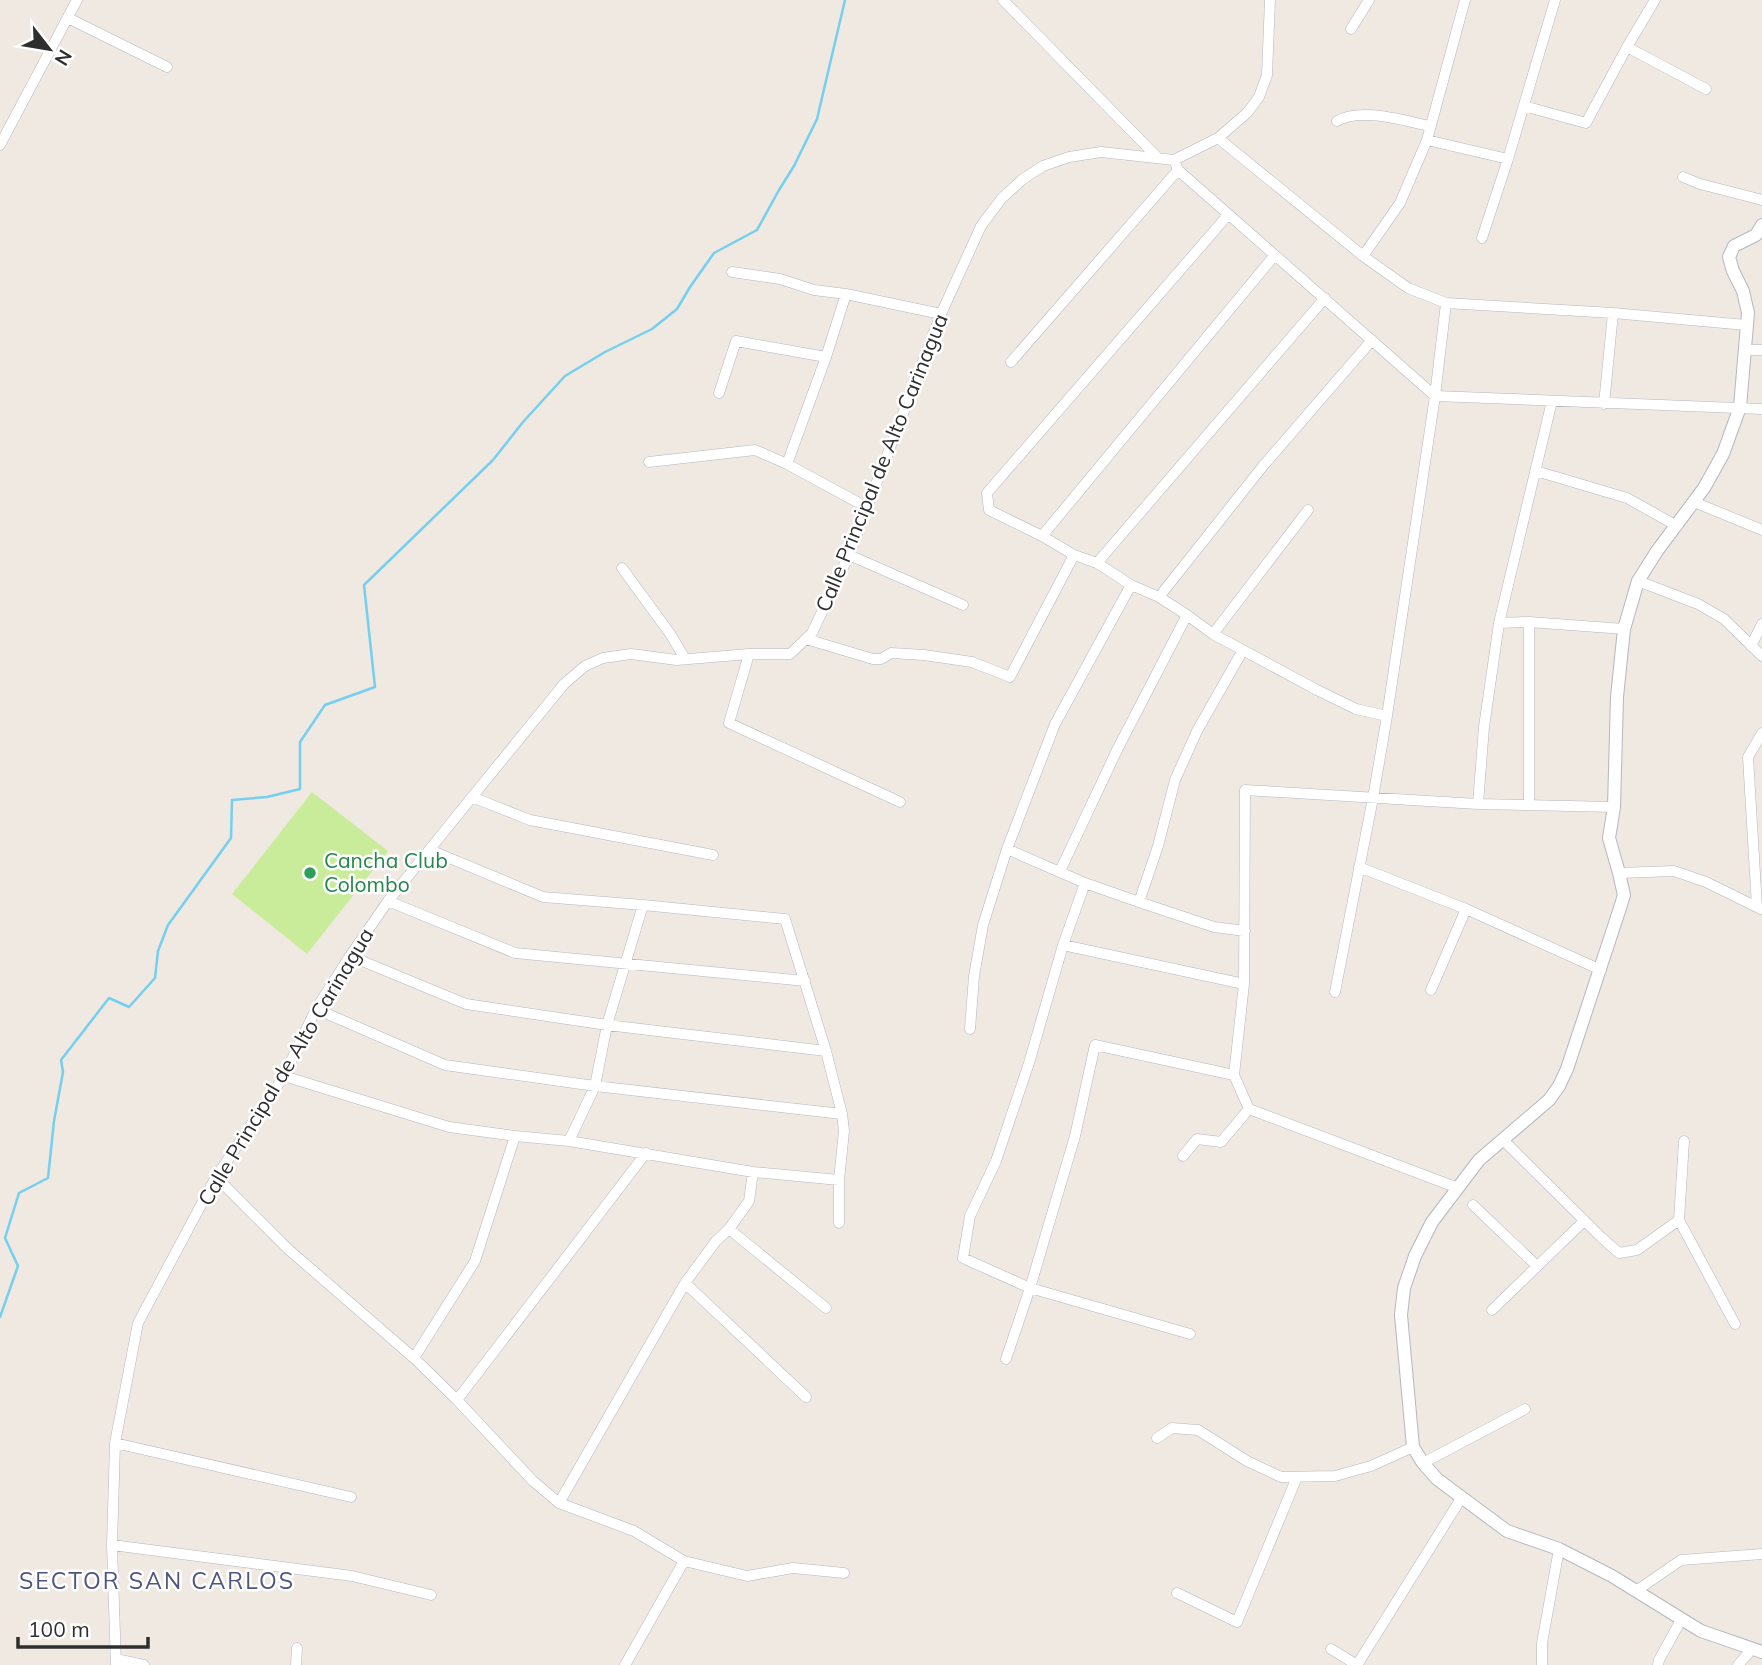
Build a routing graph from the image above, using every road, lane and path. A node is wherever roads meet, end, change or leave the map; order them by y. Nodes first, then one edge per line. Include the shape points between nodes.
1 (77, 0) edge
2 (1003, 0) edge
3 (1270, 0) edge
4 (1369, 0) edge
5 (1465, 0) edge
6 (1555, 0) edge
7 (1655, 0) edge
8 (68, 19) junction
9 (1351, 29) dead end
10 (1627, 47) junction
11 (167, 66) dead end
12 (1706, 89) dead end
13 (1524, 106) junction
14 (1337, 121) dead end
15 (1431, 126) junction
16 (1218, 138) junction
17 (1427, 140) junction
18 (0, 145) edge
19 (1157, 157) junction
20 (1508, 159) junction
21 (1176, 165) junction
22 (1683, 177) dead end
23 (1762, 200) edge
24 (1228, 215) junction
25 (1762, 225) edge
26 (1482, 238) dead end
27 (1274, 256) junction
28 (1363, 256) junction
29 (732, 272) dead end
30 (846, 294) junction
31 (1325, 298) junction
32 (1446, 303) junction
33 (1613, 313) junction
34 (941, 314) junction
35 (1746, 325) junction
36 (1372, 340) junction
37 (1744, 350) junction
38 (1762, 350) edge
39 (826, 357) junction
40 (1011, 362) dead end
41 (719, 393) dead end
42 (1435, 396) junction
43 (1552, 401) junction
44 (1604, 404) junction
45 (1740, 407) junction
46 (1762, 409) edge
47 (649, 463) dead end
48 (787, 464) junction
49 (1536, 471) junction
50 (1694, 502) junction
51 (868, 508) junction
52 (1308, 510) dead end
53 (1677, 526) junction
54 (1762, 530) edge
55 (1042, 536) junction
56 (849, 555) junction
57 (1074, 555) junction
58 (1097, 563) junction
59 (622, 568) dead end
60 (1639, 581) junction
61 (1131, 585) junction
62 (1159, 597) junction
63 (963, 605) dead end
64 (1187, 615) junction
65 (1529, 622) junction
66 (1499, 623) junction
67 (1762, 624) edge
68 (1624, 629) junction
69 (1213, 634) junction
70 (806, 639) junction
71 (1751, 646) junction
72 (1243, 650) junction
73 (749, 654) junction
74 (1762, 656) edge
75 (685, 659) junction
76 (1387, 716) junction
77 (1762, 733) edge
78 (472, 797) junction
79 (1373, 798) junction
80 (900, 802) dead end
81 (1478, 804) junction
82 (1528, 805) junction
83 (1614, 807) junction
84 (1007, 849) junction
85 (430, 850) junction
86 (713, 855) dead end
87 (1359, 867) junction
88 (1060, 871) junction
89 (1619, 873) junction
90 (1085, 883) junction
91 (388, 901) junction
92 (1139, 902) junction
93 (643, 905) junction
94 (1760, 908) edge
95 (1466, 909) junction
96 (1245, 931) junction
97 (1063, 945) junction
98 (350, 956) junction
99 (624, 965) junction
100 (1601, 970) junction
101 (804, 981) junction
102 (1244, 984) junction
103 (1432, 990) dead end
104 (1335, 992) dead end
105 (316, 1009) junction
106 (607, 1025) junction
107 (970, 1029) dead end
108 (826, 1051) junction
109 (1234, 1075) junction
110 (284, 1076) junction
111 (595, 1086) junction
112 (1249, 1109) junction
113 (842, 1114) junction
114 (515, 1136) junction
115 (1503, 1140) junction
116 (569, 1141) junction
117 (1684, 1142) dead end
118 (646, 1153) junction
119 (1183, 1156) dead end
120 (753, 1172) junction
121 (216, 1177) junction
122 (839, 1180) junction
123 (1458, 1188) junction
124 (1473, 1205) dead end
125 (1679, 1220) junction
126 (1584, 1221) junction
127 (839, 1223) dead end
128 (729, 1229) junction
129 (1537, 1266) junction
130 (685, 1283) junction
131 (1030, 1288) junction
132 (826, 1308) dead end
133 (1492, 1310) dead end
134 (1735, 1324) dead end
135 (1190, 1334) dead end
136 (414, 1357) junction
137 (1006, 1359) dead end
138 (806, 1397) dead end
139 (457, 1400) junction
140 (1525, 1409) dead end
141 (1157, 1438) dead end
142 (115, 1443) junction
143 (1413, 1447) junction
144 (1423, 1463) junction
145 (1297, 1477) junction
146 (351, 1497) dead end
147 (1462, 1497) junction
148 (559, 1503) junction
149 (112, 1545) junction
150 (1559, 1549) junction
151 (1762, 1555) edge
152 (684, 1561) junction
153 (844, 1573) dead end
154 (1636, 1591) junction
155 (1177, 1593) dead end
156 (431, 1595) dead end
157 (1681, 1620) junction
158 (297, 1648) dead end
159 (1331, 1649) dead end
160 (1757, 1650) edge
161 (116, 1662) edge
162 (144, 1665) edge
163 (296, 1665) edge
164 (625, 1665) edge
165 (1542, 1665) edge
166 (1658, 1665) edge
167 (1738, 1665) edge

1 - 8 street
2 - 19 street
3 - 16 street via 1267,75 1259,97
4 - 9 street
5 - 15 street
6 - 13 street
7 - 10 street
8 - 11 street
8 - 18 street
10 - 12 street
10 - 13 street via 1586,124
13 - 20 street
14 - 15 street via 1357,114
15 - 17 street
16 - 21 street
16 - 28 street
17 - 20 street
17 - 28 street via 1400,203
19 - 21 street, Calle Principal de Alto Carinagua
19 - 34 street, Calle Principal de Alto Carinagua via 1101,152 1069,157 1023,179 981,226
20 - 26 street
21 - 24 street
21 - 40 street
22 - 23 street
24 - 27 street
24 - 55 street via 987,493 989,510
25 - 35 street via 1756,235 1734,246 1729,257 1747,302
27 - 31 street
27 - 55 street
28 - 32 street via 1408,288
29 - 30 street
30 - 34 street
30 - 39 street
31 - 36 street
31 - 58 street
32 - 33 street
32 - 42 street
33 - 35 street
33 - 44 street
34 - 51 street, Calle Principal de Alto Carinagua
35 - 37 street
36 - 42 street
36 - 62 street via 1263,466
37 - 38 street
37 - 45 street
39 - 41 street via 736,341
39 - 48 street
42 - 43 street
42 - 76 street
43 - 44 street
43 - 49 street
44 - 45 street
45 - 46 street
45 - 50 street via 1723,454
47 - 48 street via 755,450
48 - 51 street
49 - 53 street via 1627,498
49 - 66 street
50 - 53 street
50 - 54 street
51 - 56 street, Calle Principal de Alto Carinagua
52 - 69 street
53 - 60 street
55 - 57 street
56 - 63 street
56 - 70 street, Calle Principal de Alto Carinagua
57 - 58 street
57 - 70 street via 1010,677 972,662 891,653 873,659
58 - 61 street
59 - 75 street
60 - 68 street
60 - 71 street via 1698,604 1724,620
61 - 62 street
61 - 84 street via 1055,724
62 - 64 street
64 - 69 street
64 - 88 street
65 - 66 street
65 - 68 street
65 - 82 street
66 - 81 street
67 - 71 street
68 - 83 street
69 - 72 street
70 - 73 street, Calle Principal de Alto Carinagua via 790,654
71 - 74 street
72 - 76 street via 1356,709
72 - 92 street via 1175,780
73 - 75 street, Calle Principal de Alto Carinagua
73 - 80 street via 729,723
75 - 78 street, Calle Principal de Alto Carinagua via 631,654 585,666 564,684
76 - 79 street
77 - 94 street via 1748,757
78 - 85 street, Calle Principal de Alto Carinagua
78 - 86 street via 530,820
79 - 81 street
79 - 87 street
79 - 96 street via 1245,790
81 - 82 street
82 - 83 street
83 - 89 street via 1609,838
84 - 88 street
84 - 107 street via 983,925
85 - 91 street, Calle Principal de Alto Carinagua
85 - 93 street via 543,897
87 - 95 street
87 - 104 street
88 - 90 street
89 - 94 street via 1674,871
89 - 100 street via 1624,895
90 - 92 street
90 - 97 street
91 - 98 street, Calle Principal de Alto Carinagua
91 - 99 street via 515,953
92 - 96 street via 1214,927
93 - 99 street
93 - 101 street via 785,919
95 - 100 street
95 - 103 street
96 - 102 street
97 - 102 street
97 - 131 street via 996,1161 970,1216 962,1258
98 - 105 street, Calle Principal de Alto Carinagua
98 - 106 street via 466,1004
99 - 101 street
99 - 106 street
100 - 115 street via 1559,1086
101 - 108 street
102 - 109 street
105 - 110 street, Calle Principal de Alto Carinagua
105 - 111 street via 445,1065
106 - 108 street
106 - 111 street
108 - 113 street
109 - 112 street
109 - 131 street via 1095,1045 1075,1136
110 - 114 street via 449,1127
110 - 121 street, Calle Principal de Alto Carinagua
111 - 113 street
111 - 116 street
112 - 119 street via 1221,1142 1197,1139
112 - 123 street
113 - 122 street
114 - 116 street
114 - 136 street via 475,1261
115 - 123 street via 1479,1160
115 - 126 street
116 - 118 street
117 - 125 street
118 - 120 street
118 - 139 street
120 - 122 street
120 - 128 street via 749,1201
121 - 136 street via 288,1249
121 - 142 street, Calle Principal de Alto Carinagua via 138,1323
122 - 127 street
123 - 143 street via 1432,1222 1404,1287 1401,1315
124 - 129 street
125 - 126 street via 1637,1250 1619,1253
125 - 134 street
126 - 129 street
128 - 130 street
128 - 132 street
129 - 133 street
130 - 138 street
130 - 148 street
131 - 135 street
131 - 137 street
136 - 139 street
139 - 148 street
140 - 144 street
141 - 145 street via 1172,1428 1198,1430 1247,1461 1281,1477
142 - 146 street
142 - 149 street, Calle Principal de Alto Carinagua
143 - 144 street
143 - 145 street via 1335,1476
144 - 147 street
145 - 155 street via 1237,1622
147 - 150 street via 1507,1531
147 - 159 street via 1357,1665
148 - 152 street via 634,1531
149 - 156 street via 352,1576
149 - 161 street, Calle Principal de Alto Carinagua
150 - 154 street
150 - 165 street
151 - 154 street via 1681,1560
152 - 153 street via 747,1576 793,1568
152 - 164 street
154 - 157 street
157 - 160 street
157 - 166 street
158 - 163 street
160 - 167 street
161 - 162 street

